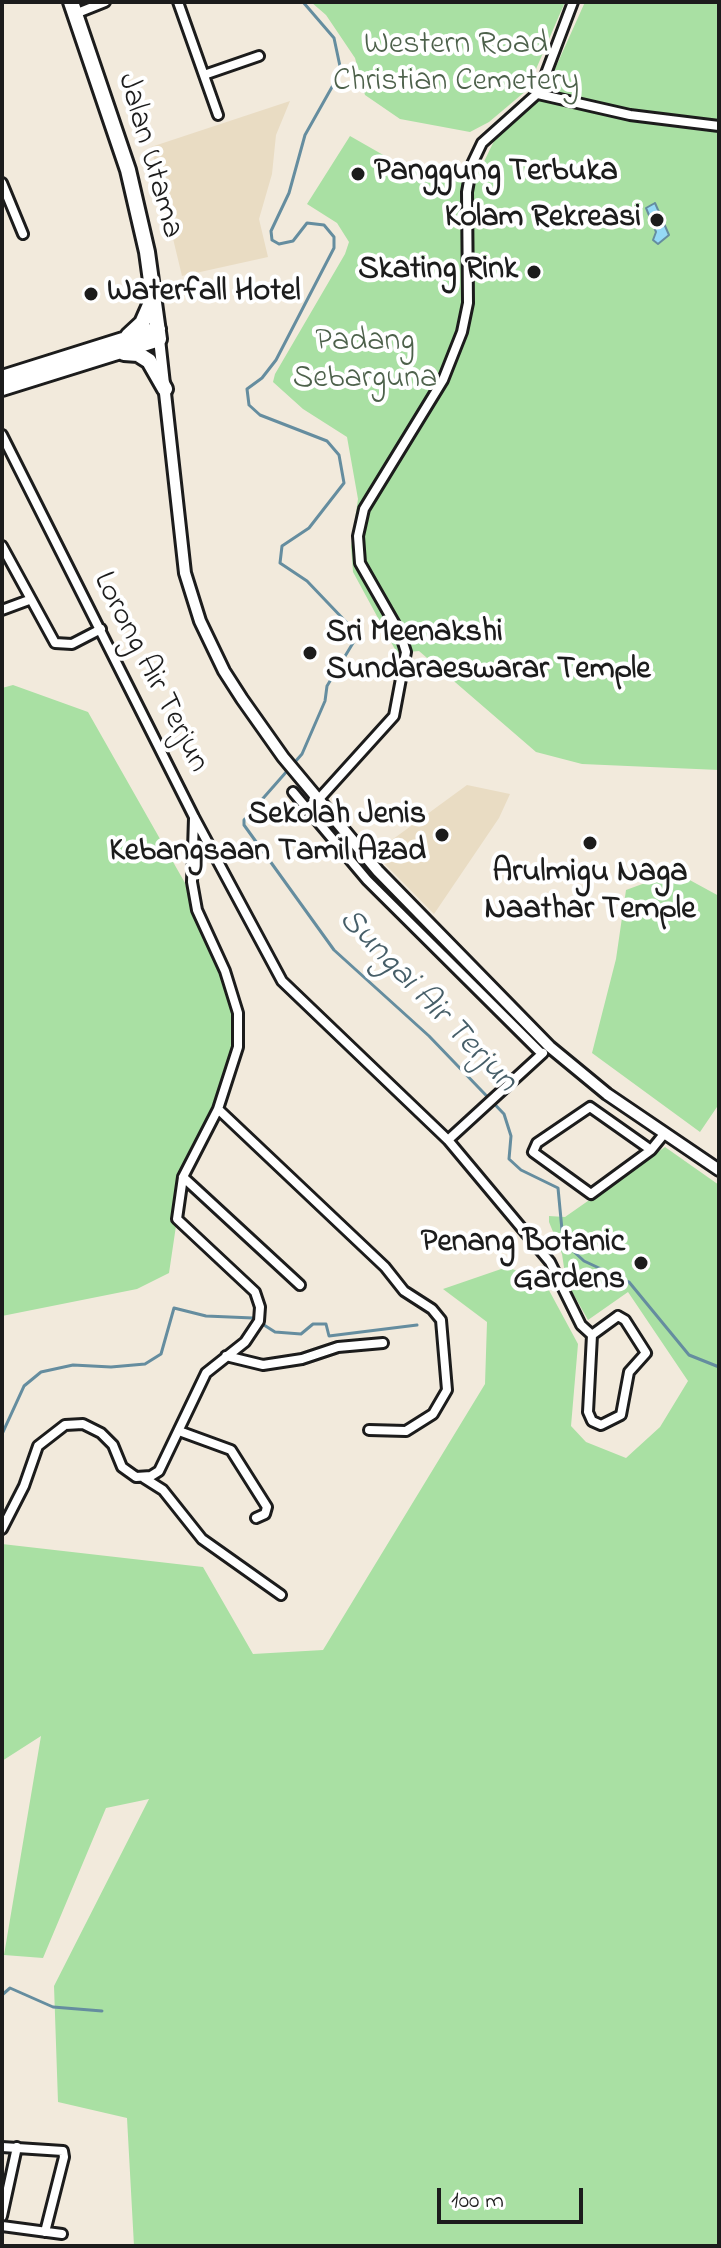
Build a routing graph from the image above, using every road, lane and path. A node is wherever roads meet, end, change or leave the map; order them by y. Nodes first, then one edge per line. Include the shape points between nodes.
1 (105, 2) edge
2 (178, 2) edge
3 (573, 2) edge
4 (73, 8) edge
5 (259, 56) dead end
6 (204, 75) junction
7 (538, 94) junction
8 (218, 115) dead end
9 (719, 126) edge
10 (2, 183) edge
11 (23, 234) dead end
12 (153, 296) junction
13 (159, 334) junction
14 (125, 339) junction
15 (113, 353) junction
16 (2, 378) edge
17 (2, 388) edge
18 (165, 389) junction
19 (2, 435) edge
20 (2, 546) edge
21 (29, 600) junction
22 (2, 610) edge
23 (101, 629) junction
24 (293, 792) dead end
25 (318, 800) junction
26 (306, 808) junction
27 (194, 817) junction
28 (546, 1050) junction
29 (218, 1109) junction
30 (664, 1134) junction
31 (448, 1140) junction
32 (651, 1150) junction
33 (719, 1170) edge
34 (183, 1177) junction
35 (300, 1285) dead end
36 (592, 1335) junction
37 (383, 1343) dead end
38 (226, 1356) junction
39 (369, 1430) dead end
40 (179, 1431) junction
41 (159, 1471) junction
42 (144, 1478) junction
43 (163, 1490) junction
44 (256, 1518) dead end
45 (2, 1529) edge
46 (281, 1595) dead end
47 (2, 2147) edge
48 (17, 2147) junction
49 (2, 2216) edge
50 (2, 2226) edge
51 (45, 2232) junction
52 (62, 2234) dead end

1 - 4 street
2 - 6 street
3 - 7 street
4 - 12 main road, Jalan Utama via 128,170
5 - 6 street
6 - 8 street
7 - 9 street via 630,115
7 - 25 street via 482,143 472,164 467,192 468,303 462,332 443,380 364,509 360,563 406,652 394,716
10 - 11 street
12 - 13 main road, Jalan Utama
12 - 14 main road via 142,323
13 - 14 main road
13 - 15 main road
13 - 18 street
14 - 16 main road
15 - 17 main road
15 - 18 main road via 146,358
18 - 25 street via 185,573 200,621 224,671
19 - 23 street, Lorong Air Terjun
20 - 21 street
21 - 22 street
21 - 23 street via 55,643 72,644
23 - 27 street, Lorong Air Terjun
24 - 26 street
25 - 26 street
25 - 28 street
26 - 28 street via 367,880
27 - 29 street via 192,882 197,910 238,1013 238,1047
27 - 31 street, Lorong Air Terjun via 282,981
28 - 30 street
28 - 31 street
29 - 34 street
29 - 39 street via 404,1291 441,1320 447,1390 433,1414 406,1431
30 - 32 street
30 - 33 street
31 - 36 street, Lorong Air Terjun via 550,1262 581,1325
32 - 32 street via 592,1107 534,1148 535,1157 593,1194
34 - 35 street
34 - 38 street via 177,1219 255,1292 260,1307 258,1324
36 - 36 street via 588,1412 595,1423 607,1424 621,1415 629,1372 646,1349 618,1316
37 - 38 street via 338,1347 263,1365
38 - 40 street via 206,1373
40 - 41 street
40 - 44 street via 231,1450 267,1507
41 - 42 street
41 - 43 street
42 - 43 street
42 - 45 street via 122,1467 101,1433 83,1424 65,1425 38,1446
43 - 46 street via 202,1539
47 - 48 street
48 - 49 street
48 - 51 street via 57,2147 64,2154
50 - 51 street
51 - 52 street

